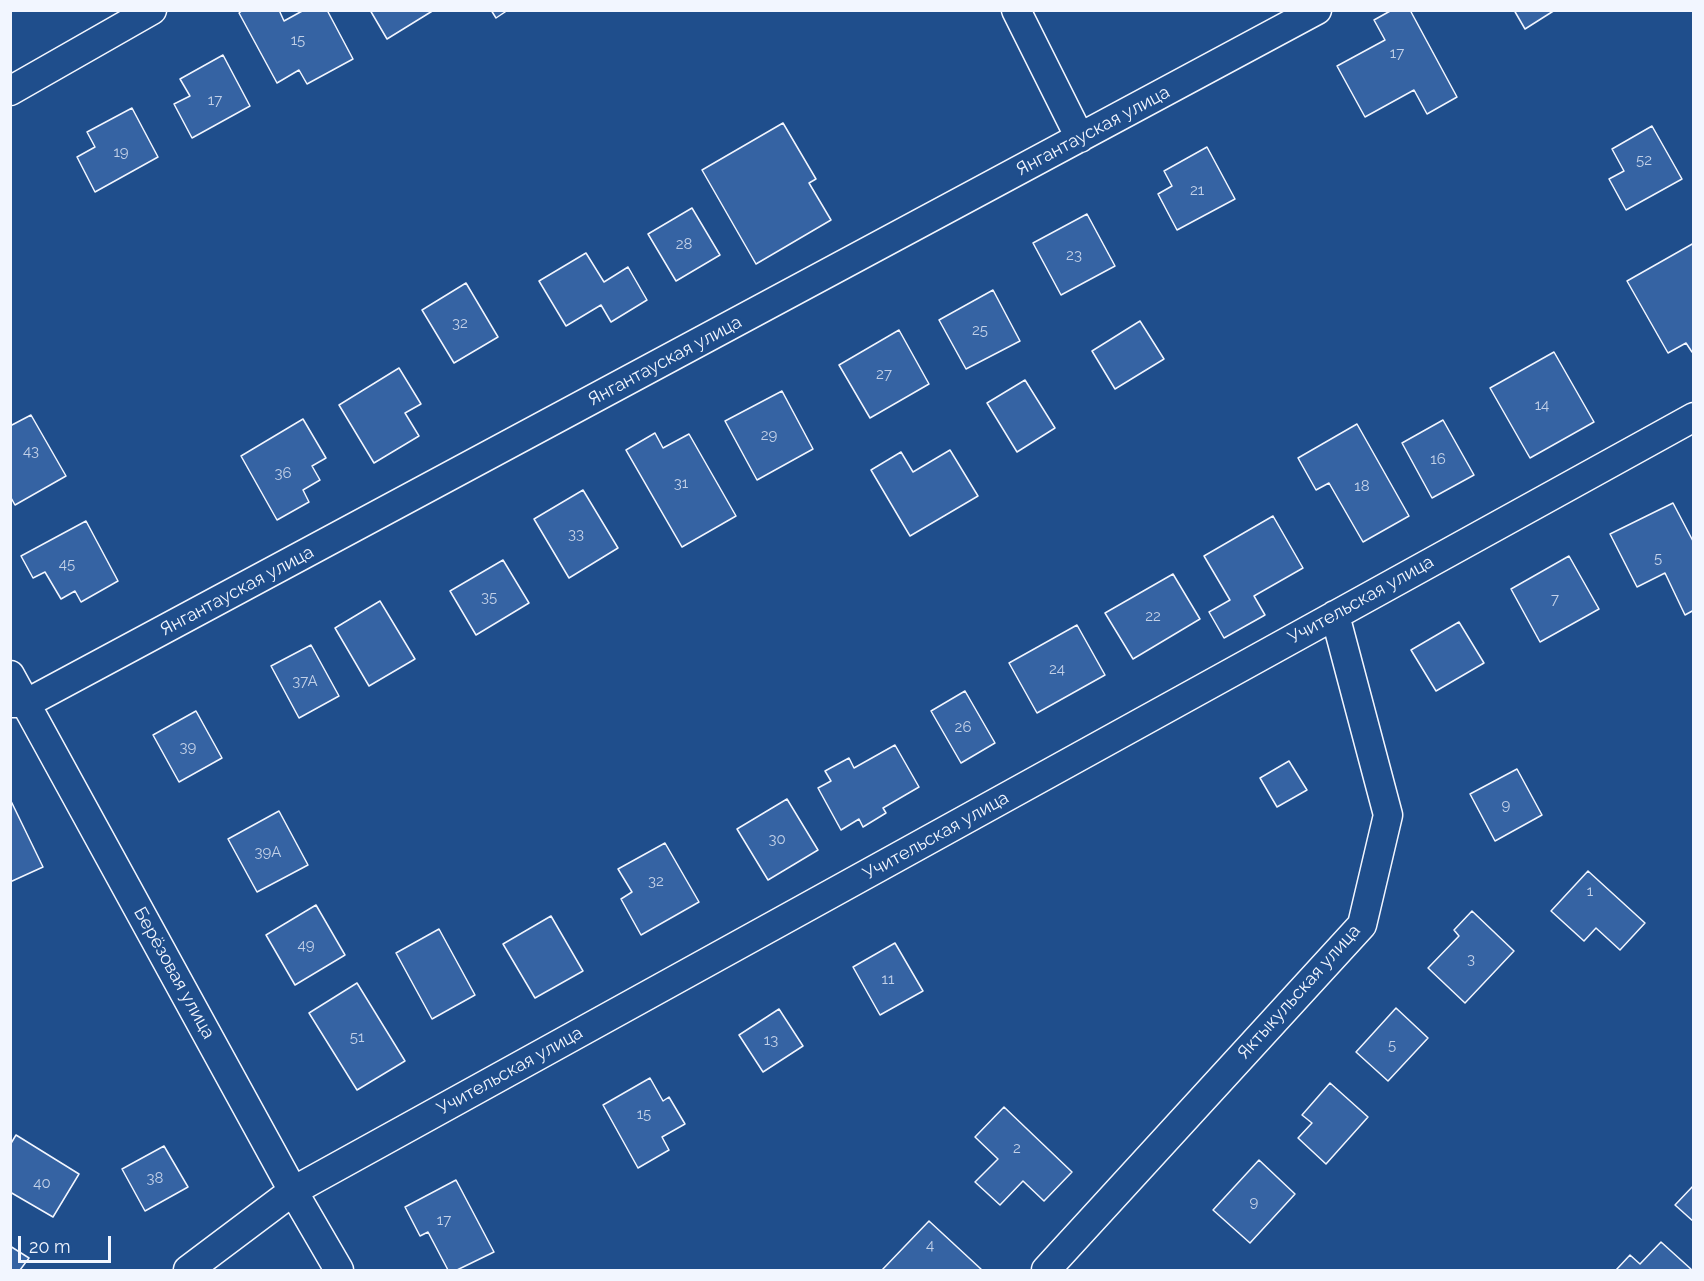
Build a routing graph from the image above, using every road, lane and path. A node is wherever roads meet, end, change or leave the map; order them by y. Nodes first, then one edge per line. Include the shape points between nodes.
1 (152, 10) edge
2 (1016, 10) edge
3 (1317, 10) edge
4 (10, 91) edge
5 (1080, 138) junction
6 (1694, 417) edge
7 (1335, 615) junction
8 (10, 675) edge
9 (19, 703) edge
10 (293, 1191) junction
11 (188, 1270) edge
12 (339, 1270) edge
13 (1046, 1270) edge

1 - 4 street
2 - 5 street
3 - 5 street, Янгантауская улица
5 - 9 street, Янгантауская улица
6 - 7 street, Учительская улица
7 - 10 street, Учительская улица
7 - 13 street, Яктыкульская улица via 1388,815 1362,925
8 - 9 street, Берёзовая улица
9 - 10 street, Берёзовая улица
10 - 11 street, Учительская улица
10 - 12 street, Берёзовая улица

